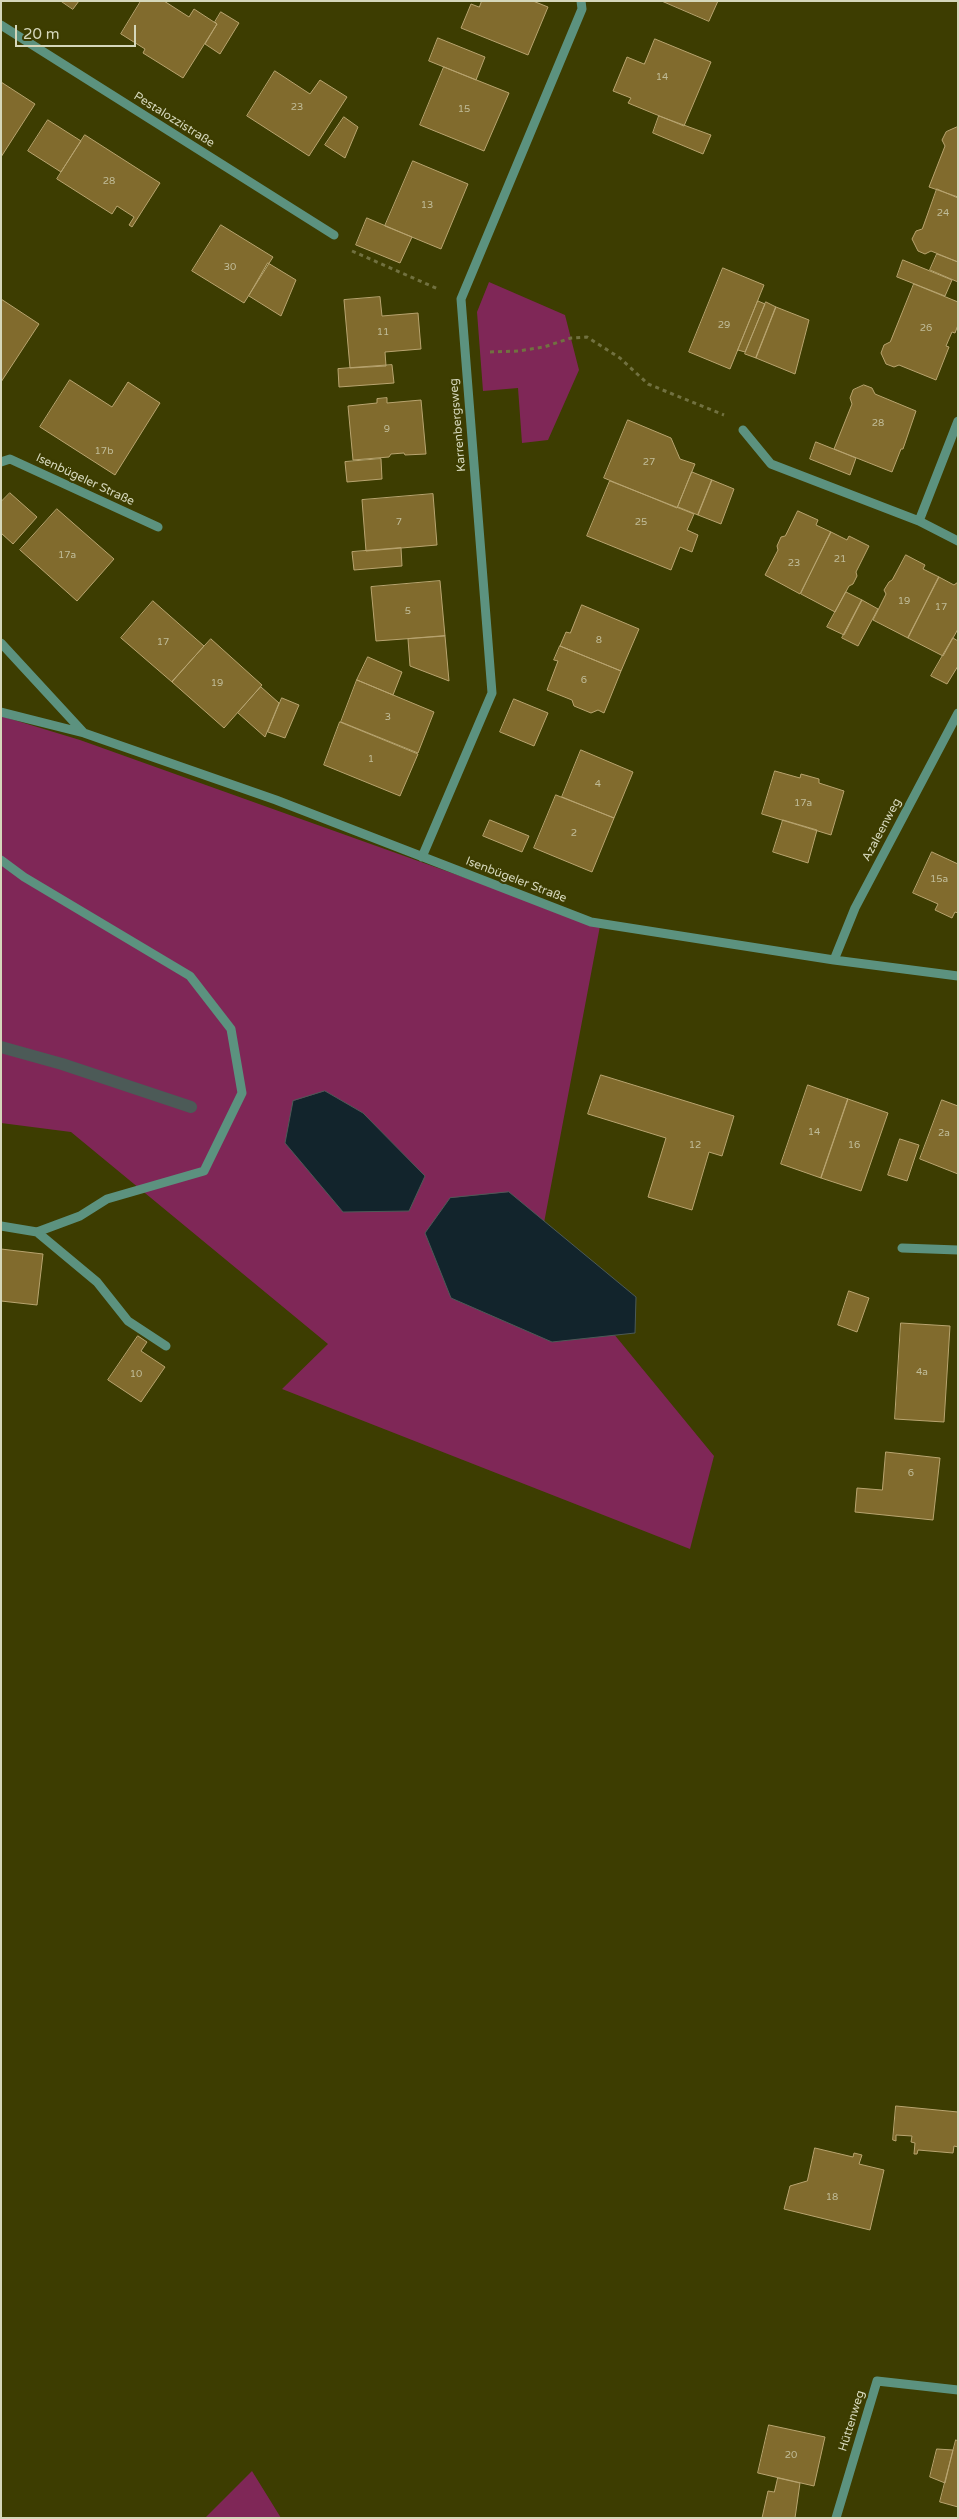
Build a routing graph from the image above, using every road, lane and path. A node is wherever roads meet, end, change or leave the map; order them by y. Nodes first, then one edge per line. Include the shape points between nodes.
1 (581, 1) edge
2 (1, 25) edge
3 (334, 235) joint
4 (461, 299) junction
5 (464, 352) junction
6 (958, 421) edge
7 (744, 430) joint
8 (1, 462) edge
9 (919, 522) junction
10 (158, 527) dead end
11 (958, 541) edge
12 (1, 643) edge
13 (1, 712) edge
14 (958, 713) edge
15 (84, 734) junction
16 (422, 856) junction
17 (1, 860) edge
18 (834, 960) junction
19 (958, 976) edge
20 (1, 1226) edge
21 (37, 1232) junction
22 (902, 1248) dead end
23 (958, 1250) edge
24 (166, 1346) dead end
25 (958, 2390) edge
26 (836, 2518) edge

1 - 4 street, Karrenbergsweg via 582,8
2 - 3 street, Pestalozzistraße
3 - 4 path via 354,253
4 - 5 street, Karrenbergsweg
5 - 7 path via 518,351 587,337 620,358 648,384 720,411
5 - 16 street, Karrenbergsweg via 492,693
6 - 9 street
7 - 9 street via 771,464
8 - 10 street, Isenbügeler Straße via 10,459
9 - 11 street
12 - 15 street, Isenbügeler Straße
13 - 15 street, Isenbügeler Straße
14 - 18 street, Azaleenweg via 855,908
15 - 16 street, Isenbügeler Straße via 276,800
16 - 18 street, Isenbügeler Straße via 591,922
17 - 21 street via 190,976 231,1029 242,1093 204,1171 107,1199 80,1216
18 - 19 street, Isenbügeler Straße
20 - 21 street
21 - 24 street via 97,1282 128,1321
22 - 23 street
25 - 26 street, Hüttenweg via 877,2381

